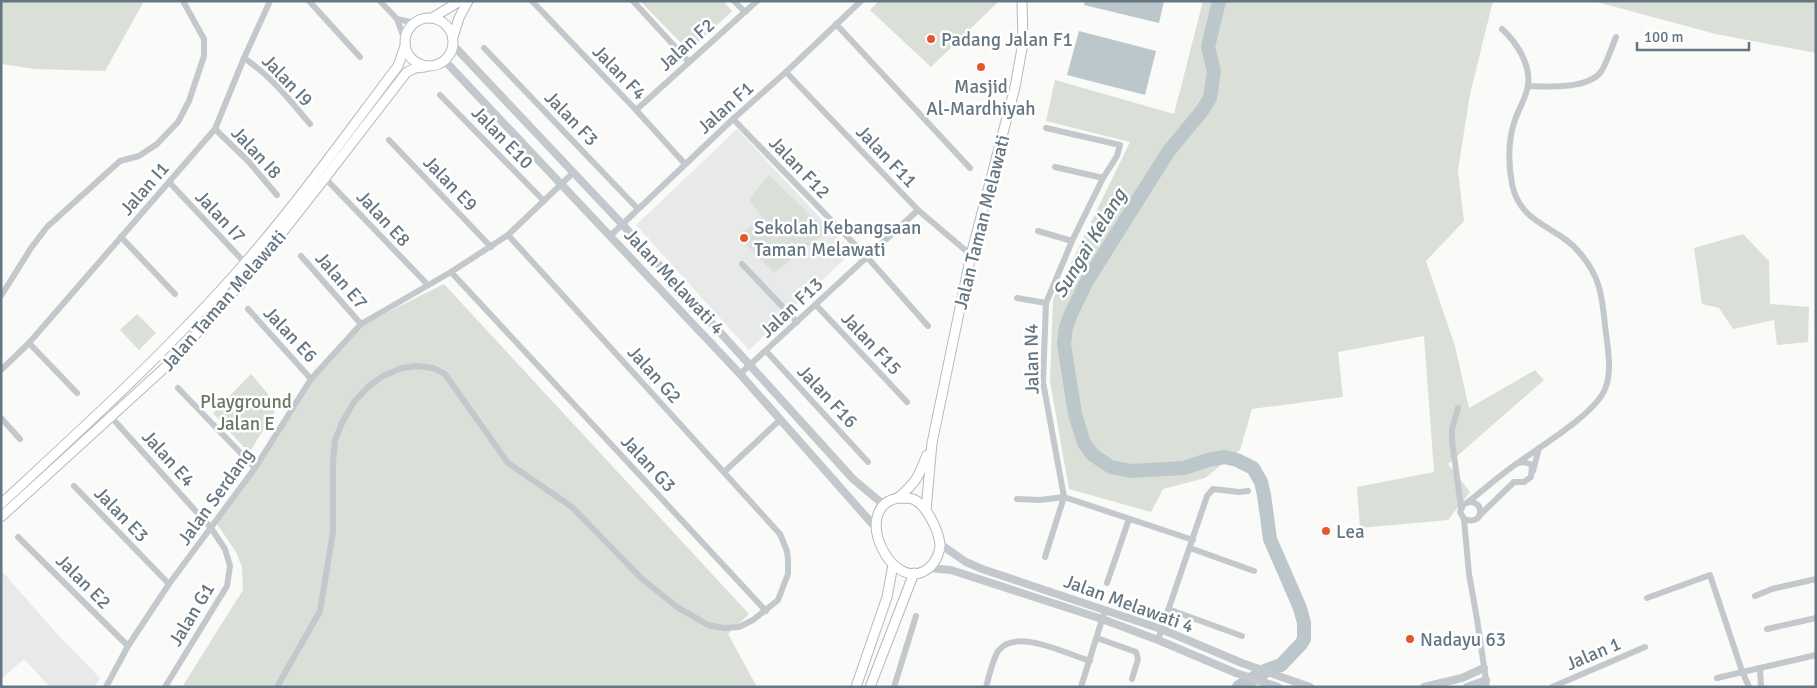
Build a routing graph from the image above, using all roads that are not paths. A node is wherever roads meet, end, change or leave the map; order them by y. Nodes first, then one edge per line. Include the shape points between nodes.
1 (183, 1) edge
2 (270, 1) edge
3 (309, 1) edge
4 (380, 1) edge
5 (460, 1) edge
6 (468, 1) edge
7 (532, 1) edge
8 (633, 1) edge
9 (734, 1) edge
10 (757, 1) edge
11 (861, 1) edge
12 (1022, 1) edge
13 (745, 12) junction
14 (432, 18) junction
15 (397, 19) junction
16 (415, 23) junction
17 (836, 24) junction
18 (1502, 28) dead end
19 (1616, 37) dead end
20 (453, 42) junction
21 (405, 43) junction
22 (484, 48) dead end
23 (360, 57) dead end
24 (244, 58) junction
25 (445, 61) junction
26 (690, 62) junction
27 (425, 67) junction
28 (786, 72) junction
29 (1528, 86) junction
30 (440, 95) dead end
31 (636, 110) junction
32 (733, 119) junction
33 (310, 124) dead end
34 (1046, 128) dead end
35 (216, 129) junction
36 (389, 140) dead end
37 (685, 164) junction
38 (1055, 166) dead end
39 (970, 168) dead end
40 (574, 172) junction
41 (322, 175) junction
42 (1103, 178) junction
43 (169, 182) junction
44 (562, 184) junction
45 (277, 195) dead end
46 (544, 201) junction
47 (638, 209) junction
48 (918, 210) junction
49 (622, 224) junction
50 (1038, 231) dead end
51 (508, 235) junction
52 (610, 236) junction
53 (121, 237) junction
54 (1072, 241) junction
55 (491, 247) junction
56 (971, 255) junction
57 (301, 256) dead end
58 (867, 258) junction
59 (245, 263) junction
60 (742, 264) dead end
61 (252, 271) junction
62 (451, 272) junction
63 (428, 285) junction
64 (174, 294) dead end
65 (1, 296) edge
66 (1017, 298) dead end
67 (1046, 302) junction
68 (816, 305) junction
69 (248, 310) dead end
70 (797, 322) junction
71 (361, 324) junction
72 (928, 326) dead end
73 (29, 343) junction
74 (766, 351) junction
75 (751, 365) junction
76 (1, 370) edge
77 (740, 374) junction
78 (311, 379) junction
79 (178, 388) dead end
80 (77, 393) dead end
81 (907, 402) dead end
82 (104, 408) junction
83 (1458, 408) dead end
84 (1, 418) edge
85 (112, 418) junction
86 (781, 419) junction
87 (20, 439) dead end
88 (932, 443) junction
89 (1539, 448) junction
90 (868, 462) dead end
91 (1517, 463) junction
92 (255, 468) junction
93 (1508, 471) junction
94 (724, 472) junction
95 (1532, 473) junction
96 (1514, 482) junction
97 (74, 486) dead end
98 (1248, 491) dead end
99 (1064, 497) junction
100 (898, 498) junction
101 (1017, 500) dead end
102 (1468, 502) junction
103 (1, 504) edge
104 (884, 505) junction
105 (1461, 507) junction
106 (926, 510) junction
107 (1480, 514) junction
108 (1, 517) edge
109 (1129, 519) junction
110 (1464, 520) junction
111 (211, 528) junction
112 (876, 528) junction
113 (18, 537) dead end
114 (1192, 540) junction
115 (940, 544) junction
116 (1190, 548) junction
117 (1045, 557) dead end
118 (893, 565) junction
119 (928, 568) junction
120 (1254, 571) dead end
121 (914, 573) junction
122 (1816, 579) edge
123 (1106, 583) dead end
124 (169, 584) junction
125 (1755, 596) dead end
126 (1647, 598) dead end
127 (1168, 609) junction
128 (1105, 610) junction
129 (766, 611) junction
130 (916, 616) dead end
131 (1816, 618) edge
132 (1102, 619) junction
133 (1161, 629) junction
134 (1767, 629) dead end
135 (1242, 636) dead end
136 (1096, 638) junction
137 (1158, 640) junction
138 (128, 646) junction
139 (1645, 647) dead end
140 (1816, 656) edge
141 (1090, 661) junction
142 (1484, 668) junction
143 (1760, 668) junction
144 (1742, 671) junction
145 (1716, 678) dead end
146 (1132, 679) dead end
147 (1486, 683) edge
148 (106, 687) edge
149 (165, 687) edge
150 (277, 687) edge
151 (856, 687) edge
152 (870, 687) edge
153 (894, 687) edge
154 (986, 687) edge
155 (1082, 687) edge
156 (1278, 687) edge
157 (1310, 687) edge
158 (1424, 687) edge
159 (1467, 687) edge
160 (1552, 687) edge
161 (1749, 687) edge
162 (1761, 687) edge

1 - 65 street via 204,39 204,56 189,101 178,122 157,144 139,156 120,161 47,227
2 - 24 street, Jalan I1
3 - 23 street
4 - 15 street
5 - 14 main road
6 - 20 main road via 459,18
7 - 31 street, Jalan F4
8 - 26 street
9 - 13 street
10 - 13 street, Jalan F2
11 - 17 street, Jalan F1
12 - 56 main road, Jalan Taman Melawati via 1023,43 1015,87
13 - 26 street, Jalan F2
14 - 16 main road
14 - 20 main road via 446,24
15 - 16 street
15 - 21 street
16 - 21 main road via 406,34
17 - 28 street, Jalan F1
17 - 39 street
18 - 29 street via 1518,48 1527,72
19 - 29 street via 1600,73 1590,79 1552,87
20 - 25 main road via 451,55
20 - 40 street, Jalan Melawati 4
21 - 27 main road via 408,55
21 - 41 main road, Jalan Taman Melawati via 398,66
22 - 47 street, Jalan F3
24 - 33 street, Jalan I9 via 263,70
24 - 35 street, Jalan I1
25 - 27 main road
25 - 44 street, Jalan Melawati 4
26 - 31 street, Jalan F2
27 - 41 main road, Jalan Taman Melawati via 406,73
28 - 32 street, Jalan F1
28 - 48 street, Jalan F11
29 - 89 street via 1514,123 1509,153 1514,191 1520,206 1535,220 1580,252 1598,281 1608,361 1608,380 1594,405
30 - 46 street, Jalan E10
31 - 37 street, Jalan F4
32 - 37 street, Jalan F1
32 - 58 street, Jalan F12
34 - 42 street, Jalan N4 via 1120,145
35 - 43 street, Jalan I1
35 - 45 street, Jalan I8
36 - 55 street, Jalan E9
37 - 47 street, Jalan F1
38 - 42 street
40 - 44 street, Jalan Serdang
40 - 49 street, Jalan Melawati 4
41 - 59 main road, Jalan Taman Melawati
41 - 61 main road, Jalan Taman Melawati
41 - 63 street, Jalan E8
42 - 54 street, Jalan N4
43 - 53 street, Jalan I1
43 - 59 street, Jalan I7
44 - 46 street, Jalan Serdang
44 - 52 street, Jalan Melawati 4
46 - 51 street, Jalan Serdang
47 - 49 street, Jalan F1
48 - 56 street, Jalan F11
48 - 58 street, Jalan F13
49 - 52 street, Jalan F1
49 - 75 street, Jalan Melawati 4
50 - 54 street
51 - 55 street, Jalan Serdang
51 - 94 street, Jalan G2
52 - 77 street, Jalan Melawati 4
53 - 64 street
53 - 73 street, Jalan I1
54 - 67 street, Jalan N4
55 - 62 street, Jalan Serdang
56 - 88 main road, Jalan Taman Melawati
57 - 71 street, Jalan E7
58 - 68 street, Jalan F13
58 - 72 street, Jalan F12
59 - 61 street, Jalan I7
59 - 82 main road, Jalan Taman Melawati via 150,365
60 - 70 street
61 - 85 main road, Jalan Taman Melawati via 172,361
62 - 63 street, Jalan Serdang
62 - 129 street, Jalan G3
63 - 71 street, Jalan Serdang
66 - 67 street
67 - 99 street, Jalan N4 via 1043,382
68 - 70 street, Jalan F13
68 - 81 street, Jalan F15
69 - 78 street, Jalan E6
70 - 74 street, Jalan F13
71 - 78 street, Jalan Serdang
73 - 76 street, Jalan I1
73 - 80 street
74 - 75 street, Jalan F13
74 - 90 street, Jalan F16
75 - 77 street, Jalan F13
75 - 104 street, Jalan Melawati 4 via 853,479
77 - 86 street, Jalan Melawati 4
78 - 92 street, Jalan Serdang
79 - 92 street
82 - 85 street, Jalan E4
82 - 103 main road, Jalan Taman Melawati
83 - 105 street via 1452,441
84 - 87 street
85 - 108 main road, Jalan Taman Melawati
85 - 111 street, Jalan E4
86 - 94 street
86 - 112 street, Jalan Melawati 4
88 - 100 main road, Jalan Taman Melawati via 918,478
88 - 106 main road, Jalan Taman Melawati
89 - 91 street
89 - 95 street
91 - 93 street
91 - 95 street via 1530,464
92 - 111 street, Jalan Serdang
93 - 96 street
93 - 102 street
94 - 129 street, Jalan G2 via 780,534 787,551 788,574 778,600
95 - 96 street via 1528,481
96 - 107 street
97 - 124 street, Jalan E3
98 - 114 street via 1213,489 1207,496
99 - 101 street
99 - 109 street
99 - 117 street
100 - 104 main road
100 - 106 main road via 913,500
102 - 105 street
102 - 107 street via 1476,503
104 - 112 main road
105 - 110 street
106 - 115 main road
107 - 110 street via 1476,520
109 - 114 street
109 - 123 street
110 - 142 street via 1468,574
111 - 124 street, Jalan Serdang
111 - 149 street, Jalan G1 via 225,549 230,566 227,586
112 - 118 main road
113 - 138 street, Jalan E2
114 - 116 street
115 - 119 main road via 934,562
115 - 128 street, Jalan Melawati 4 via 982,569
116 - 120 street
116 - 127 street
118 - 121 main road via 898,570
118 - 151 main road via 887,597
119 - 121 main road
119 - 132 street, Jalan Melawati 4 via 951,570
121 - 152 main road
122 - 125 street
124 - 138 street, Jalan Serdang
126 - 144 street via 1710,575
127 - 133 street
127 - 135 street
128 - 132 street
128 - 133 street, Jalan Melawati 4
129 - 150 street via 739,627 724,628 708,625 677,608 640,578 572,507 508,464 445,374 433,368 402,368 383,376 354,402 335,440 334,532 320,611
130 - 153 street
131 - 134 street
132 - 136 street
132 - 137 street, Jalan Melawati 4
133 - 137 street
133 - 157 street, Jalan Melawati 4
136 - 141 street
136 - 146 street via 1136,652 1138,659
137 - 156 street, Jalan Melawati 4
138 - 148 street, Jalan Serdang
139 - 160 street, Jalan 1
140 - 143 street
141 - 154 street via 1029,641 1008,642 998,651
141 - 155 street
142 - 147 street
142 - 158 street via 1462,678
143 - 144 street
143 - 162 street
144 - 145 street
144 - 161 street
147 - 159 street

